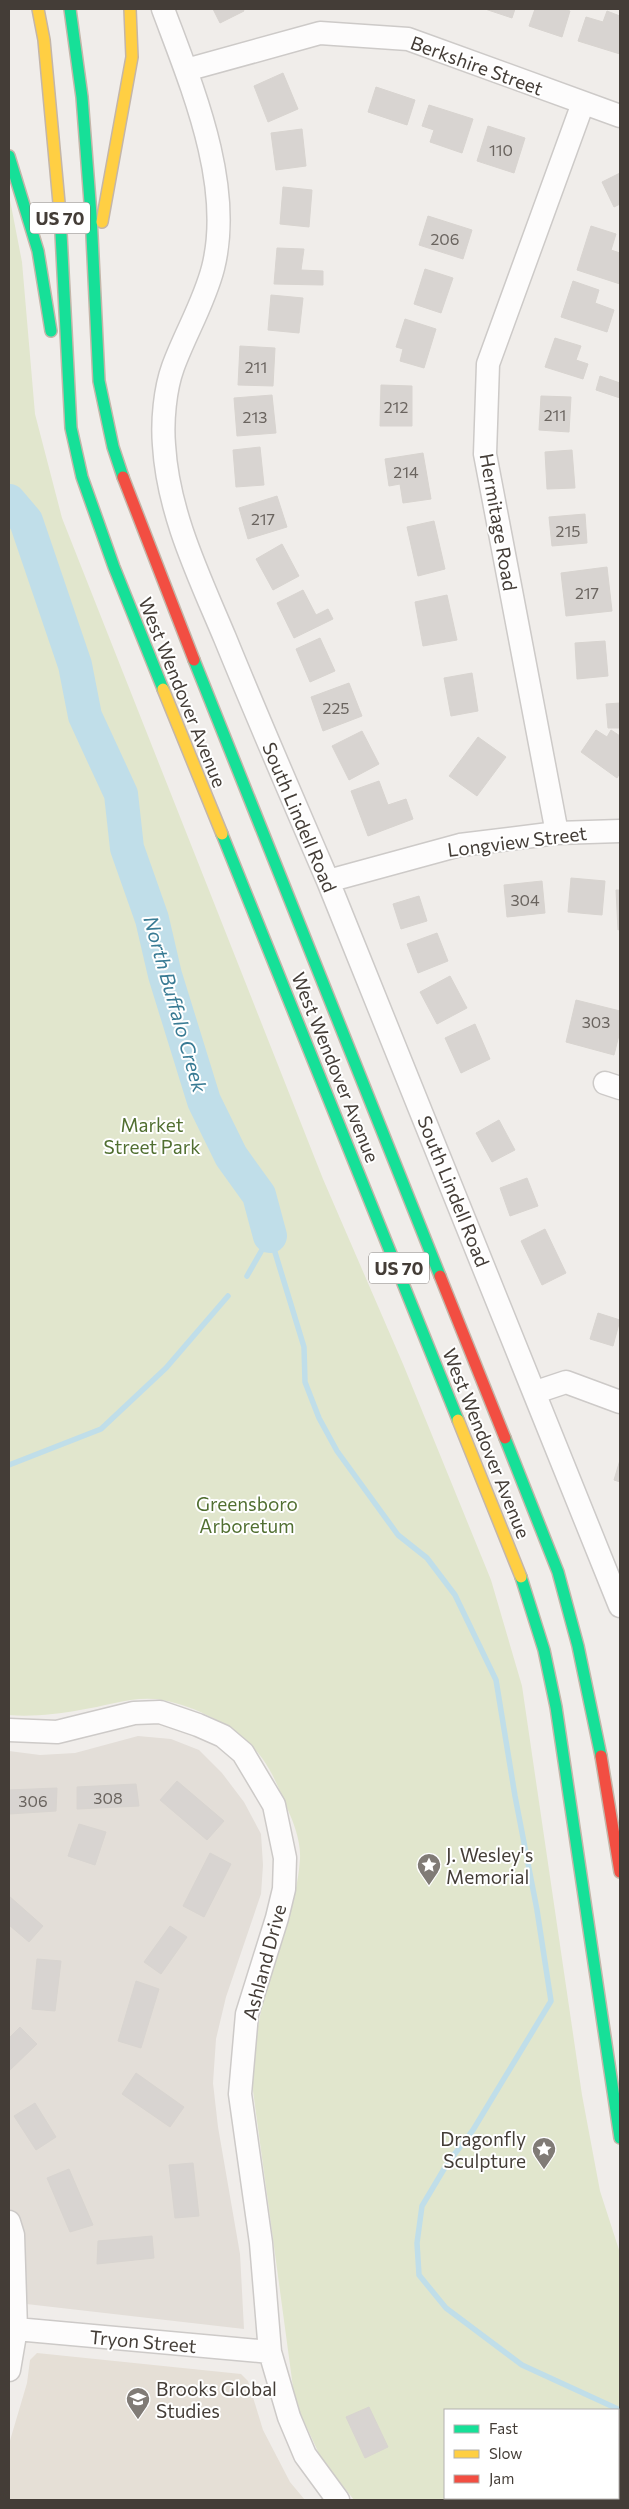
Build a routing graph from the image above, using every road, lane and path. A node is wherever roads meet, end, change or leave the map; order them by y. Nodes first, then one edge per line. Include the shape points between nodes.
1 (38, 9) edge
2 (70, 9) edge
3 (130, 9) edge
4 (164, 9) edge
5 (186, 70) junction
6 (584, 103) junction
7 (620, 116) edge
8 (9, 156) edge
9 (93, 267) junction
10 (71, 428) junction
11 (620, 830) edge
12 (556, 833) junction
13 (328, 881) junction
14 (536, 1392) junction
15 (620, 1402) edge
16 (620, 1606) edge
17 (9, 1730) edge
18 (620, 1872) edge
19 (620, 2138) edge
20 (9, 2222) edge
21 (16, 2329) junction
22 (270, 2352) junction
23 (9, 2370) edge
24 (338, 2500) edge

1 - 10 highway, West Wendover Avenue / US 70 via 44,40 59,204
2 - 9 highway, West Wendover Avenue / US 70 via 82,97
3 - 9 highway via 132,57
4 - 5 street, South Lindell Road
5 - 6 street, Berkshire Street via 320,32 408,39
5 - 13 street, South Lindell Road via 216,172 219,223 213,268 172,370 164,443 169,489 190,555
6 - 7 street, Berkshire Street
6 - 12 street, Hermitage Road via 488,364 485,454
8 - 10 highway via 38,251
9 - 18 highway, West Wendover Avenue / US 70 via 99,381 116,455 132,504 558,1572 576,1628 589,1686
10 - 19 highway, West Wendover Avenue / US 70 via 82,477 114,567 527,1592 556,1707
11 - 12 street, Longview Street
12 - 13 street, Longview Street via 460,845
13 - 14 street, South Lindell Road
14 - 15 street via 566,1382
14 - 16 street, South Lindell Road
17 - 22 street, Ashland Drive via 58,1732 134,1713 160,1712 223,1736 243,1753 274,1805 285,1858 284,1889 247,2014 240,2094 261,2243
20 - 21 street via 13,2234
21 - 22 street, Tryon Street
21 - 23 street
22 - 24 street, Ashland Drive via 289,2417 305,2455

